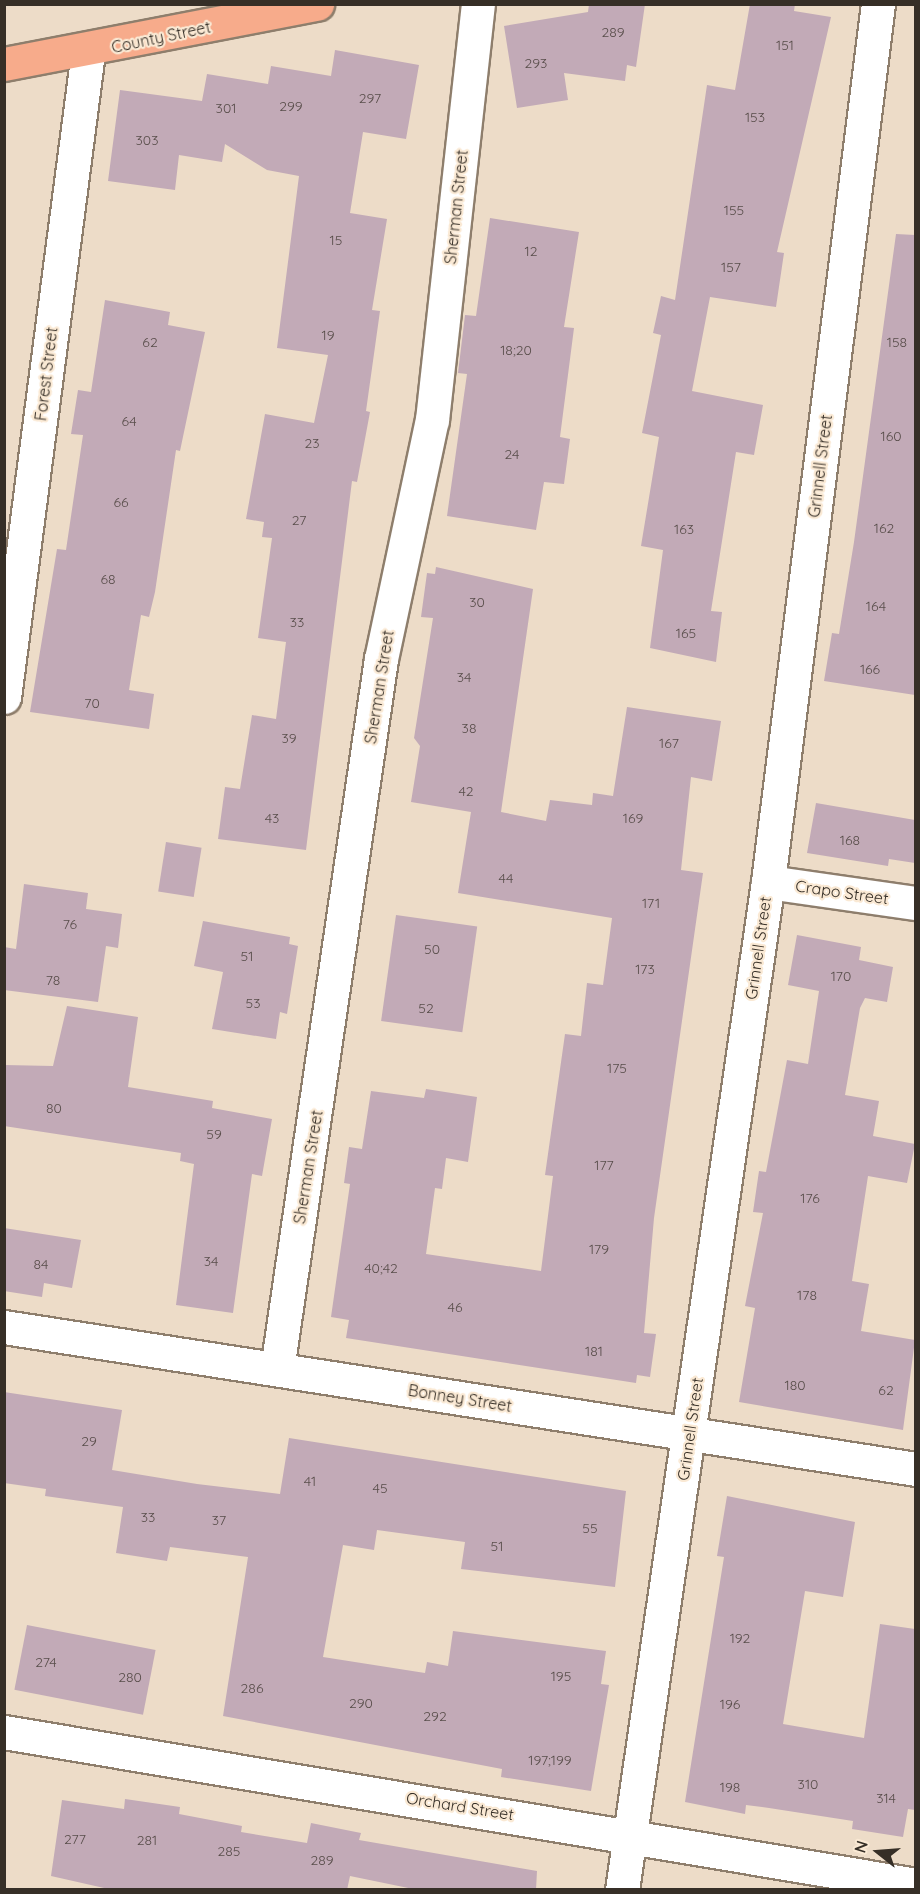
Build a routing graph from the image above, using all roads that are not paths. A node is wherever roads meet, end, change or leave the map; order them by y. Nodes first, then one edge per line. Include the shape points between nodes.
1 (317, 4) edge
2 (478, 4) edge
3 (878, 4) edge
4 (88, 52) junction
5 (4, 64) edge
6 (4, 697) edge
7 (768, 882) junction
8 (915, 903) edge
9 (4, 1327) edge
10 (277, 1369) junction
11 (689, 1433) junction
12 (915, 1469) edge
13 (4, 1732) edge
14 (628, 1833) junction
15 (915, 1885) edge
16 (622, 1890) edge

1 - 4 main road, County Street
2 - 10 street, Sherman Street via 432,420 381,659
3 - 7 street, Grinnell Street
4 - 5 main road, County Street
4 - 6 street, Forest Street
7 - 8 street, Crapo Street
7 - 11 street, Grinnell Street
9 - 10 street, Bonney Street
10 - 11 street, Bonney Street
11 - 12 street, Bonney Street
11 - 14 street, Grinnell Street
13 - 14 street, Orchard Street
14 - 15 street, Orchard Street
14 - 16 street, Grinnell Street

